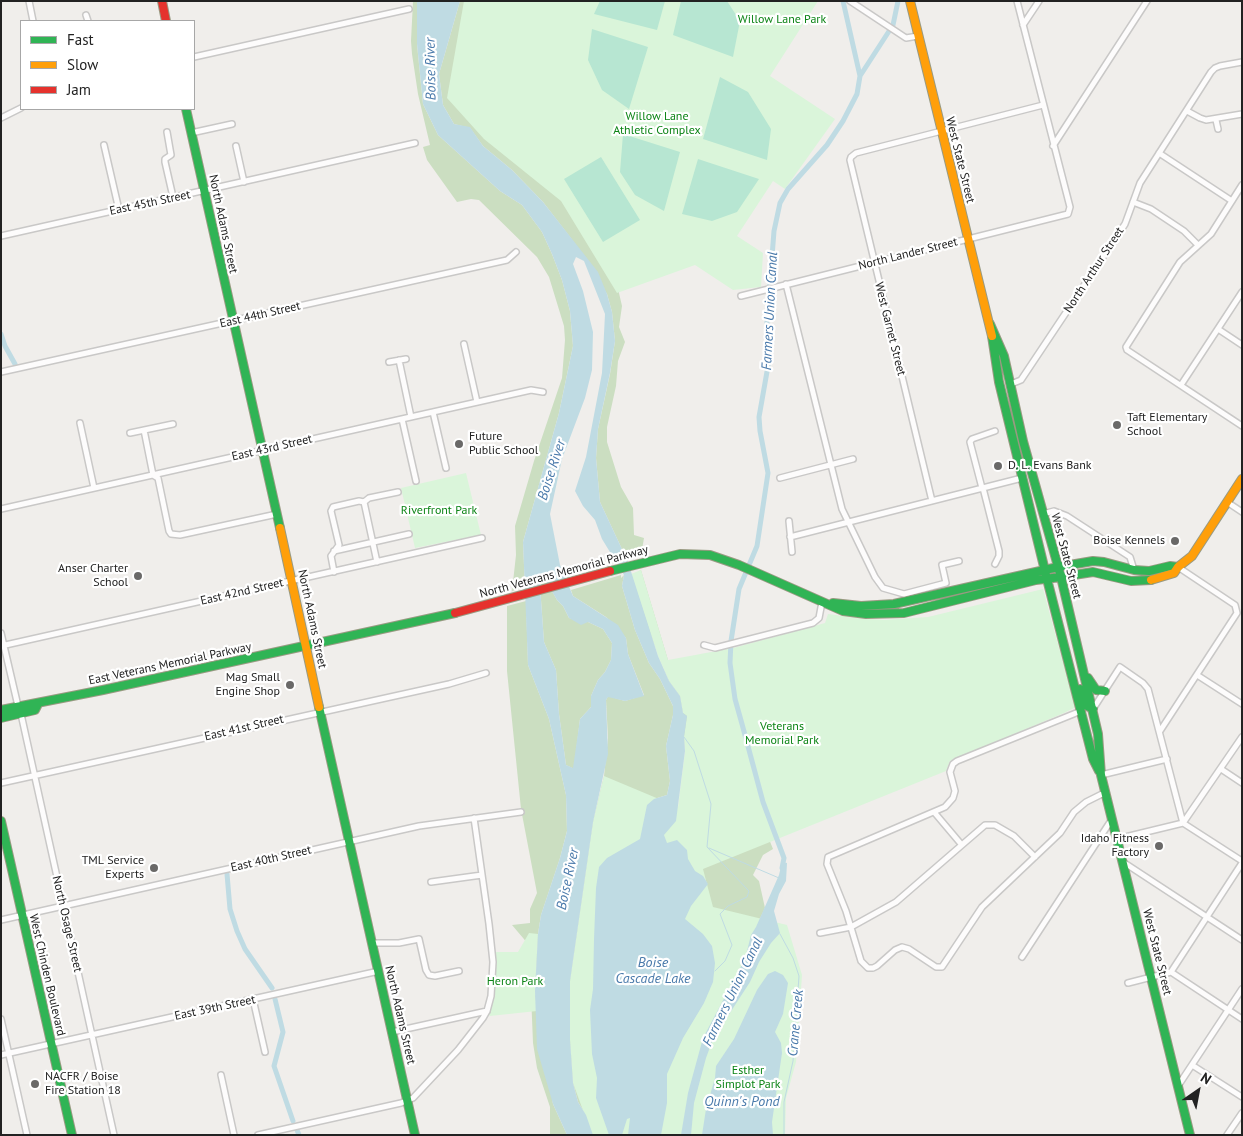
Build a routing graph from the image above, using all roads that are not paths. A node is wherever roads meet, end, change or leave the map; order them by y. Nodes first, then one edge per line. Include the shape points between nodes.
1 (29, 1) edge
2 (162, 1) edge
3 (850, 1) edge
4 (910, 1) edge
5 (1017, 1) edge
6 (1039, 1) edge
7 (1147, 1) edge
8 (409, 9) dead end
9 (86, 15) dead end
10 (33, 20) edge
11 (88, 20) edge
12 (166, 20) edge
13 (1023, 25) junction
14 (918, 36) junction
15 (195, 57) edge
16 (1242, 62) edge
17 (1043, 105) junction
18 (20, 108) edge
19 (186, 110) edge
20 (1187, 110) junction
21 (1242, 114) edge
22 (1, 118) edge
23 (1216, 120) junction
24 (232, 124) dead end
25 (1218, 129) dead end
26 (167, 132) dead end
27 (941, 132) junction
28 (191, 133) junction
29 (415, 143) dead end
30 (104, 145) dead end
31 (236, 146) dead end
32 (1053, 146) junction
33 (1159, 154) junction
34 (244, 182) junction
35 (1242, 186) edge
36 (204, 191) junction
37 (173, 197) junction
38 (1232, 201) junction
39 (1133, 202) junction
40 (119, 210) junction
41 (1, 236) edge
42 (969, 239) junction
43 (1198, 245) junction
44 (516, 252) dead end
45 (874, 262) junction
46 (786, 284) junction
47 (1242, 292) edge
48 (741, 296) dead end
49 (233, 320) junction
50 (990, 324) junction
51 (1218, 329) junction
52 (464, 344) dead end
53 (1242, 345) edge
54 (995, 355) junction
55 (406, 359) dead end
56 (398, 360) junction
57 (389, 362) dead end
58 (1, 372) edge
59 (1011, 384) junction
60 (1181, 385) junction
61 (544, 392) dead end
62 (477, 402) junction
63 (433, 412) junction
64 (411, 417) junction
65 (1008, 417) junction
66 (402, 419) junction
67 (80, 423) dead end
68 (173, 424) dead end
69 (1242, 426) edge
70 (144, 430) junction
71 (995, 431) dead end
72 (130, 432) dead end
73 (1023, 438) junction
74 (262, 450) junction
75 (853, 460) dead end
76 (830, 465) junction
77 (446, 468) dead end
78 (153, 475) junction
79 (780, 478) dead end
80 (1022, 478) junction
81 (1242, 480) edge
82 (416, 481) dead end
83 (94, 488) junction
84 (983, 488) junction
85 (398, 492) dead end
86 (932, 501) junction
87 (364, 502) junction
88 (1227, 502) junction
89 (1, 509) edge
90 (1242, 512) edge
91 (277, 514) junction
92 (1043, 514) junction
93 (789, 521) dead end
94 (848, 523) junction
95 (409, 534) dead end
96 (790, 537) junction
97 (482, 538) dead end
98 (373, 542) junction
99 (334, 551) junction
100 (792, 552) dead end
101 (1126, 555) junction
102 (959, 561) dead end
103 (377, 562) junction
104 (995, 564) dead end
105 (1058, 567) junction
106 (1178, 567) junction
107 (1124, 568) junction
108 (1044, 570) junction
109 (1134, 570) junction
110 (1154, 570) junction
111 (334, 572) junction
112 (1111, 575) junction
113 (1060, 577) junction
114 (1047, 579) junction
115 (292, 581) junction
116 (1131, 581) junction
117 (822, 602) junction
118 (1, 633) edge
119 (306, 645) junction
120 (704, 645) dead end
121 (3, 646) edge
122 (1082, 665) junction
123 (1071, 670) junction
124 (486, 673) dead end
125 (1197, 675) junction
126 (1105, 691) junction
127 (1242, 704) edge
128 (1093, 709) junction
129 (1, 710) edge
130 (20, 710) junction
131 (321, 711) junction
132 (1081, 711) junction
133 (1, 718) edge
134 (1160, 732) junction
135 (1242, 736) edge
136 (1167, 759) junction
137 (1221, 769) junction
138 (35, 775) junction
139 (1102, 776) junction
140 (1, 783) edge
141 (1242, 783) edge
142 (1106, 792) junction
143 (521, 812) dead end
144 (934, 812) junction
145 (474, 818) junction
146 (1112, 819) junction
147 (1, 821) edge
148 (1183, 823) junction
149 (1117, 839) junction
150 (350, 841) junction
151 (961, 844) junction
152 (1034, 858) junction
153 (1123, 862) junction
154 (1242, 862) edge
155 (482, 875) junction
156 (431, 882) dead end
157 (62, 905) junction
158 (22, 915) junction
159 (1207, 917) junction
160 (1, 920) edge
161 (851, 927) junction
162 (820, 933) dead end
163 (1242, 940) edge
164 (372, 943) junction
165 (1022, 957) dead end
166 (379, 971) junction
167 (459, 971) dead end
168 (1171, 972) junction
169 (1152, 978) junction
170 (1128, 983) dead end
171 (1242, 989) edge
172 (253, 999) junction
173 (1228, 1010) junction
174 (487, 1011) junction
175 (1, 1018) edge
176 (1242, 1018) edge
177 (392, 1032) junction
178 (92, 1035) junction
179 (52, 1045) junction
180 (265, 1052) dead end
181 (9, 1054) junction
182 (1, 1055) edge
183 (1192, 1064) junction
184 (221, 1075) dead end
185 (1178, 1086) junction
186 (1242, 1097) edge
187 (408, 1101) junction
188 (1242, 1113) edge
189 (27, 1135) edge
190 (72, 1135) edge
191 (114, 1135) edge
192 (234, 1135) edge
193 (258, 1135) edge
194 (415, 1135) edge
195 (1190, 1135) edge
196 (1227, 1135) edge

1 - 10 street
2 - 12 main road
3 - 14 street via 906,38
4 - 14 main road, West State Street
5 - 13 street
6 - 13 street
7 - 32 street
8 - 15 street
9 - 11 street
13 - 17 street
14 - 27 main road, West State Street
16 - 20 street, North Arthur Street via 1215,68
17 - 27 street
17 - 32 street
18 - 22 street
19 - 28 main road, North Adams Street
20 - 23 street via 1200,118
20 - 33 street, North Arthur Street
21 - 23 street
23 - 25 street
24 - 28 street
26 - 37 street via 171,155 165,162
27 - 42 main road, West State Street
27 - 45 street, West Garnet Street via 856,153 851,157
28 - 36 main road, North Adams Street
29 - 34 street, East 45th Street
30 - 40 street
31 - 34 street
32 - 42 street, North Lander Street via 1070,207 1068,214
33 - 38 street
33 - 39 street, North Arthur Street via 1140,183
34 - 36 street, East 45th Street
35 - 38 street
36 - 37 street, East 45th Street
36 - 49 main road, North Adams Street
37 - 40 street, East 45th Street
38 - 43 street via 1211,234
39 - 43 street via 1151,209 1184,231
39 - 59 street, North Arthur Street via 1125,224 1026,373 1021,380
40 - 41 street, East 45th Street
42 - 45 street, North Lander Street
42 - 50 main road, West State Street
43 - 60 street via 1180,262 1127,344 1127,350
44 - 49 street, East 44th Street via 507,260
45 - 46 street, North Lander Street
45 - 86 street, West Garnet Street
46 - 48 street, North Lander Street
46 - 76 street
47 - 51 street
49 - 58 street, East 44th Street
49 - 74 main road, North Adams Street
50 - 54 main road, West State Street
50 - 59 main road, West State Street via 1004,356
51 - 53 street
51 - 60 street
52 - 62 street
54 - 59 main road, West State Street via 1005,382
54 - 65 main road, West State Street
55 - 56 street
56 - 57 street
56 - 64 street
59 - 73 main road, West State Street
60 - 69 street
61 - 62 street, East 43rd Street via 531,390
62 - 63 street, East 43rd Street
63 - 64 street, East 43rd Street
63 - 77 street
64 - 66 street, East 43rd Street
65 - 73 main road, West State Street via 1012,416
65 - 80 main road, West State Street
66 - 74 street, East 43rd Street
66 - 82 street
67 - 83 street
68 - 70 street
70 - 72 street
70 - 78 street
71 - 84 street via 970,442
73 - 92 main road, West State Street
74 - 78 street, East 43rd Street
74 - 91 main road, North Adams Street
75 - 76 street
76 - 79 street
76 - 94 street
78 - 83 street, East 43rd Street
78 - 91 street via 158,478 171,534 180,535
80 - 84 street
80 - 108 main road, West State Street
81 - 88 main road
83 - 89 street, East 43rd Street
84 - 86 street
84 - 104 street via 999,551
85 - 87 street
86 - 94 street
87 - 98 street
87 - 99 street via 331,511 338,545
88 - 90 street
88 - 106 main road via 1192,556
91 - 115 main road, North Adams Street
92 - 101 street via 1054,511 1067,516
92 - 105 main road, West State Street
93 - 96 street
94 - 96 street
94 - 102 street via 874,577 883,588 904,594 946,583 942,565
95 - 98 street
96 - 100 street
97 - 103 street, East 42nd Street
98 - 99 street
98 - 103 street
99 - 111 street via 331,556
101 - 107 street
101 - 109 street via 1132,560
103 - 111 street, East 42nd Street
105 - 107 main road, North Veterans Memorial Parkway via 1093,561
105 - 108 main road, North Veterans Memorial Parkway
105 - 113 main road, West State Street
106 - 110 main road
106 - 116 main road via 1174,573 1155,580
106 - 125 street via 1235,605 1237,610
107 - 109 main road, North Veterans Memorial Parkway
108 - 114 main road, West State Street
108 - 117 main road, North Veterans Memorial Parkway via 894,604 861,606
109 - 110 main road
109 - 112 main road
110 - 116 main road via 1149,576
111 - 115 street, East 42nd Street
112 - 113 main road, North Veterans Memorial Parkway via 1093,572
112 - 116 main road
113 - 114 main road, North Veterans Memorial Parkway
113 - 122 main road, West State Street
114 - 117 main road, North Veterans Memorial Parkway via 886,615 852,613
114 - 123 main road, West State Street
115 - 119 main road, North Adams Street
115 - 121 street, East 42nd Street
117 - 119 main road, North Veterans Memorial Parkway via 740,564 710,555 680,554 471,608
117 - 120 street via 819,618 812,623 715,648
118 - 121 street, North Osage Street
119 - 130 main road, East Veterans Memorial Parkway via 38,704 35,710
119 - 131 main road, North Adams Street
121 - 130 street, North Osage Street
122 - 126 main road via 1092,686
122 - 128 main road, West State Street
123 - 128 main road, West State Street via 1085,705
123 - 132 main road, West State Street
124 - 131 street, East 41st Street
125 - 127 street
125 - 134 street
126 - 128 street
126 - 134 street via 1120,667 1143,683 1148,689
128 - 139 main road, West State Street
129 - 130 main road, East Veterans Memorial Parkway
130 - 133 main road, East Veterans Memorial Parkway
130 - 138 street, North Osage Street
131 - 138 street, East 41st Street
131 - 150 main road, North Adams Street
132 - 139 main road, West State Street via 1093,759
132 - 144 street via 957,761 950,772 955,784 953,798
134 - 136 street
135 - 137 street
136 - 139 street
136 - 148 street
137 - 141 street
137 - 148 street
138 - 140 street, East 41st Street
138 - 157 street, North Osage Street
139 - 142 main road, West State Street
142 - 146 main road, West State Street
142 - 152 street via 1074,812 1060,833
143 - 145 street, East 40th Street
144 - 151 street
144 - 161 street via 827,859
145 - 150 street, East 40th Street
145 - 155 street
146 - 149 main road, West State Street
146 - 165 street
147 - 158 main road, West Chinden Boulevard
148 - 149 street
148 - 154 street
149 - 153 main road, West State Street
150 - 157 street, East 40th Street
150 - 164 main road, North Adams Street
151 - 152 street via 980,827 989,824 1014,836
151 - 161 street via 896,902
152 - 161 street via 982,907 940,968 902,948 877,966 868,968 861,961
153 - 159 street
153 - 169 main road, West State Street
154 - 159 street
155 - 156 street
155 - 174 street via 493,962
157 - 158 street, East 40th Street
157 - 178 street, North Osage Street
158 - 160 street, East 40th Street
158 - 179 main road, West Chinden Boulevard
159 - 163 street
159 - 168 street
161 - 162 street
164 - 166 main road, North Adams Street
164 - 167 street via 419,939 429,975
166 - 172 street, East 39th Street
166 - 177 main road, North Adams Street
168 - 169 street
168 - 173 street
169 - 170 street
169 - 185 main road, West State Street
171 - 173 street
172 - 178 street, East 39th Street
172 - 180 street
173 - 176 street
173 - 183 street
174 - 177 street
174 - 187 street via 458,1050
175 - 181 street
177 - 187 main road, North Adams Street
178 - 179 street, East 39th Street
178 - 191 street, North Osage Street
179 - 181 street, East 39th Street
179 - 190 main road, West Chinden Boulevard
181 - 182 street, East 39th Street
181 - 189 street
183 - 185 street
183 - 186 street
184 - 192 street
185 - 195 main road, West State Street
187 - 193 street
187 - 194 main road, North Adams Street
188 - 196 street

